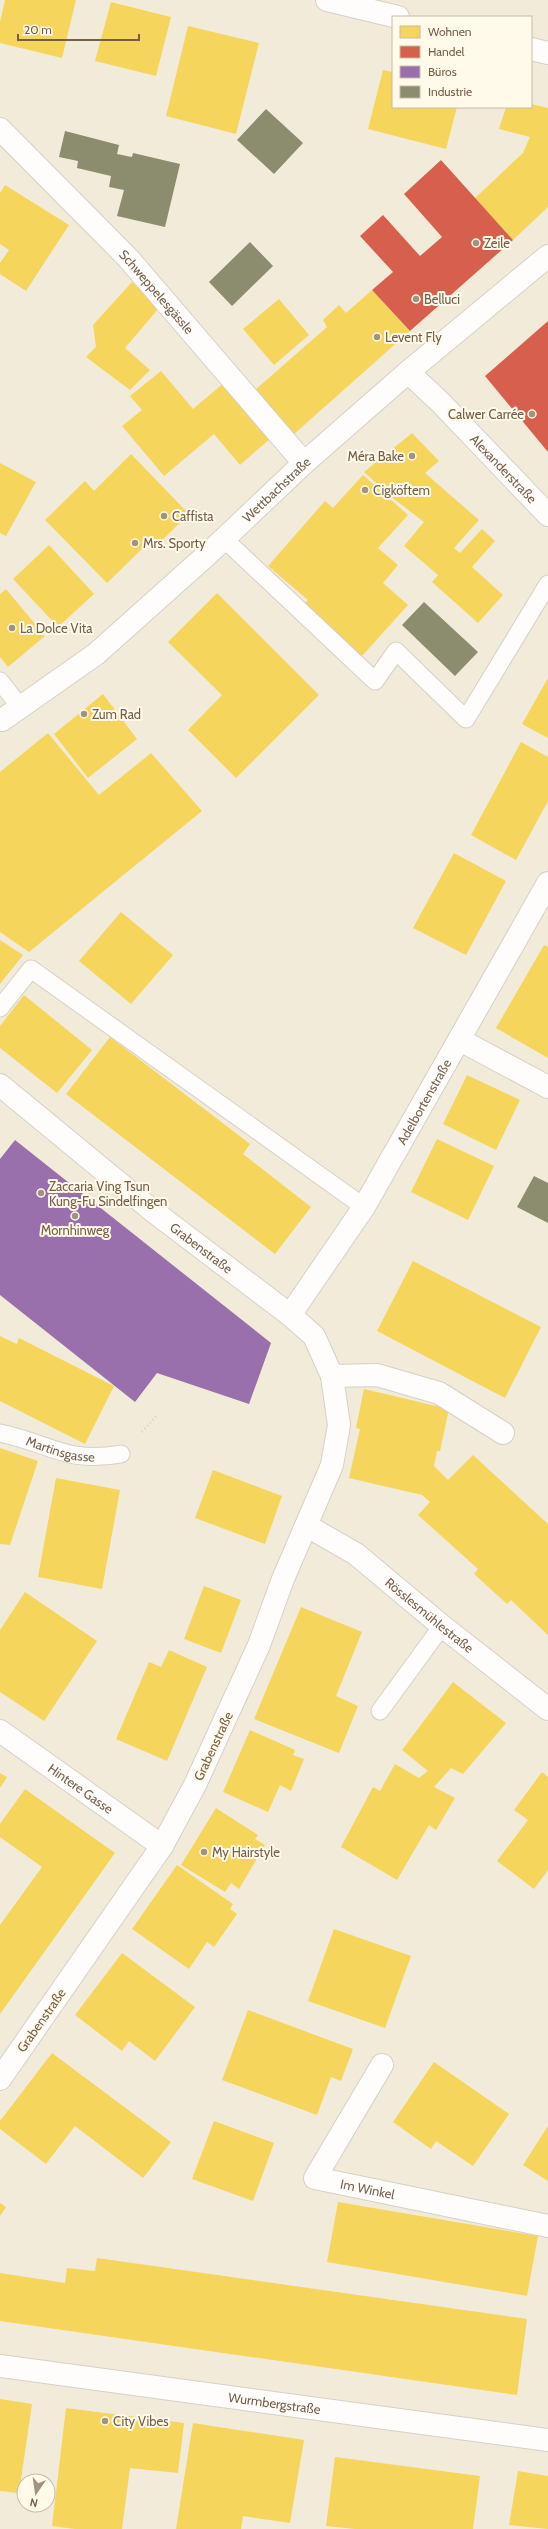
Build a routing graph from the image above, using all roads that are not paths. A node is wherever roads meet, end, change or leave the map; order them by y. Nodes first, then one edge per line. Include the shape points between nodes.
1 (327, 0) edge
2 (394, 16) edge
3 (532, 49) edge
4 (548, 53) edge
5 (0, 129) edge
6 (548, 256) edge
7 (408, 372) junction
8 (304, 463) junction
9 (548, 515) edge
10 (223, 538) junction
11 (548, 584) edge
12 (0, 681) edge
13 (20, 707) junction
14 (2, 720) dead end
15 (548, 883) edge
16 (0, 1008) edge
17 (460, 1040) junction
18 (0, 1085) edge
19 (548, 1087) edge
20 (364, 1207) junction
21 (290, 1315) junction
22 (332, 1376) junction
23 (0, 1433) edge
24 (503, 1434) dead end
25 (121, 1454) dead end
26 (307, 1526) junction
27 (442, 1626) junction
28 (548, 1709) edge
29 (380, 1711) dead end
30 (0, 1731) edge
31 (162, 1846) junction
32 (382, 2065) dead end
33 (0, 2079) edge
34 (548, 2226) edge
35 (0, 2366) edge
36 (548, 2440) edge

1 - 2 street
3 - 4 street
5 - 8 street, Schweppelesgässle via 128,258
6 - 7 street, Wettbachstraße
7 - 8 street, Wettbachstraße
7 - 9 street, Alexanderstraße
8 - 10 street, Wettbachstraße
10 - 11 lane via 375,681 396,651 466,719
10 - 13 street, Wettbachstraße via 96,654
12 - 13 lane
13 - 14 street, Wettbachstraße
15 - 17 street, Adelbortenstraße
16 - 20 lane via 31,969
17 - 19 street
17 - 20 street, Adelbortenstraße
18 - 21 street, Grabenstraße via 153,1211
20 - 21 street, Adelbortenstraße
21 - 22 street, Grabenstraße via 314,1336
22 - 24 street via 377,1376 439,1393
22 - 26 street, Grabenstraße via 339,1425 337,1438 332,1465
23 - 25 lane, Martinsgasse via 67,1455 98,1458
26 - 27 street, Rösslesmühlestraße via 356,1554
26 - 31 street, Grabenstraße via 250,1666 195,1785
27 - 28 street, Rösslesmühlestraße
27 - 29 lane
30 - 31 street, Hintere Gasse
31 - 33 street, Grabenstraße
32 - 34 street, Im Winkel via 315,2178
35 - 36 street, Wurmbergstraße

